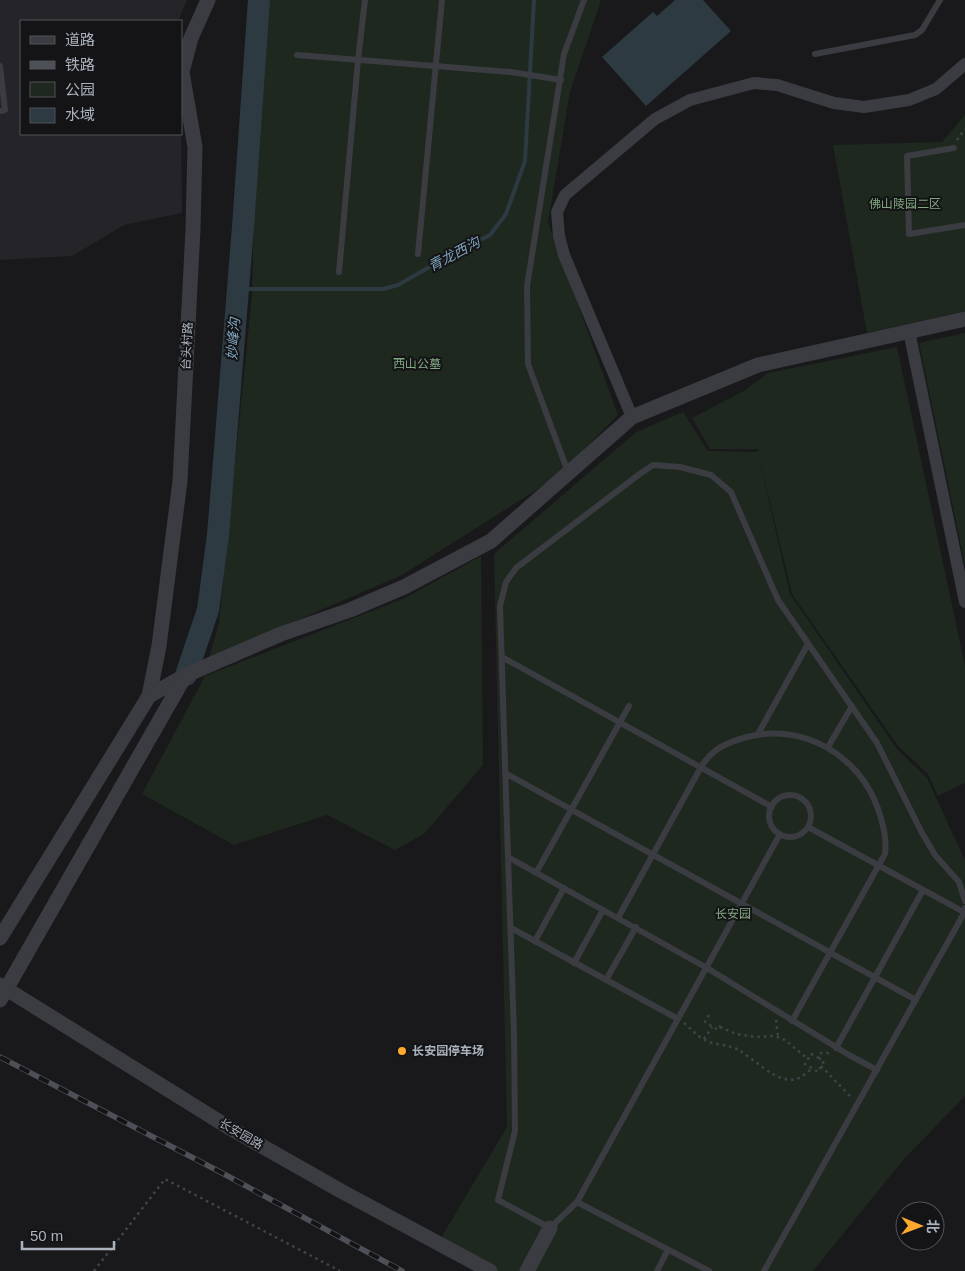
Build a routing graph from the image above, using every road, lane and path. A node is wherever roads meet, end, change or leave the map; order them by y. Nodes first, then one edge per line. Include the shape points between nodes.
1 (208, 0) edge
2 (365, 0) edge
3 (442, 0) edge
4 (584, 0) edge
5 (940, 0) edge
6 (815, 54) dead end
7 (297, 55) dead end
8 (358, 60) junction
9 (965, 64) edge
10 (0, 66) edge
11 (436, 66) junction
12 (561, 80) junction
13 (0, 111) edge
14 (954, 148) dead end
15 (965, 225) edge
16 (418, 254) dead end
17 (339, 272) dead end
18 (965, 319) edge
19 (909, 331) junction
20 (632, 417) junction
21 (568, 473) junction
22 (965, 602) edge
23 (808, 644) junction
24 (502, 657) junction
25 (186, 675) junction
26 (149, 696) junction
27 (629, 706) dead end
28 (852, 706) junction
29 (620, 722) junction
30 (758, 734) junction
31 (828, 748) junction
32 (701, 767) junction
33 (505, 773) junction
34 (772, 807) junction
35 (571, 809) junction
36 (808, 827) junction
37 (780, 834) junction
38 (653, 854) junction
39 (508, 858) junction
40 (878, 866) junction
41 (536, 873) junction
42 (564, 888) junction
43 (923, 890) junction
44 (965, 901) edge
45 (742, 904) junction
46 (604, 910) junction
47 (964, 910) edge
48 (618, 918) junction
49 (511, 928) junction
50 (636, 928) junction
51 (0, 938) edge
52 (535, 941) junction
53 (830, 952) junction
54 (574, 962) junction
55 (707, 968) junction
56 (875, 977) junction
57 (606, 980) junction
58 (2, 991) edge
59 (916, 1000) junction
60 (776, 1011) junction
61 (709, 1015) dead end
62 (678, 1019) junction
63 (792, 1021) junction
64 (722, 1023) dead end
65 (712, 1027) junction
66 (720, 1028) junction
67 (778, 1037) junction
68 (704, 1039) junction
69 (836, 1048) junction
70 (818, 1058) junction
71 (808, 1059) junction
72 (821, 1066) junction
73 (812, 1068) junction
74 (877, 1070) junction
75 (857, 1105) junction
76 (577, 1202) junction
77 (550, 1228) junction
78 (668, 1250) junction
79 (94, 1271) edge
80 (340, 1271) edge
81 (490, 1271) edge
82 (527, 1271) edge
83 (657, 1271) edge
84 (709, 1271) edge
85 (764, 1271) edge

1 - 26 street, 台头村路 via 191,38 182,72 195,147 180,481 159,646
2 - 8 lane
3 - 11 lane
4 - 12 lane via 564,54
5 - 6 lane via 922,30 915,35
7 - 8 lane
8 - 11 lane
8 - 17 lane
9 - 20 street via 936,89 909,100 864,107 834,103 777,85 754,83 690,100 655,119 565,194 557,212 564,255
10 - 13 lane via 5,110
11 - 12 lane
11 - 16 lane
12 - 21 lane via 527,286 528,364
14 - 15 lane via 907,156 909,234
18 - 19 street
19 - 20 street via 758,365
19 - 22 street
20 - 21 street
21 - 25 street via 491,541 404,588 281,634
23 - 24 lane via 778,600 731,492 711,475 661,464 641,473 516,568 506,582 500,606
23 - 28 lane
23 - 30 lane
24 - 29 lane
24 - 33 lane
25 - 26 street
25 - 58 street
26 - 51 street
27 - 29 lane
28 - 31 lane
28 - 44 lane via 877,743 922,832 959,882
29 - 32 lane
29 - 35 lane
30 - 31 lane via 798,736
30 - 32 lane via 714,750
31 - 40 lane via 852,766 874,797 886,842 885,854
32 - 34 lane
32 - 38 lane
33 - 35 lane
33 - 39 lane
34 - 36 lane via 784,796 804,799 812,818
34 - 37 lane via 771,824
35 - 38 lane
35 - 41 lane
36 - 37 lane via 793,837
36 - 40 lane
37 - 45 lane
38 - 45 lane
38 - 48 lane
39 - 41 lane
39 - 49 lane
40 - 43 lane
40 - 53 lane
41 - 42 lane
42 - 46 lane
42 - 52 lane
43 - 47 lane
43 - 56 lane
45 - 53 lane
45 - 55 lane
46 - 48 lane
46 - 54 lane
47 - 59 lane
48 - 50 lane
49 - 52 lane
49 - 77 lane via 515,1131 498,1200
50 - 55 lane
50 - 57 lane
52 - 54 lane
53 - 56 lane
53 - 63 lane
54 - 57 lane
55 - 60 lane
55 - 62 lane
56 - 59 lane
56 - 69 lane
57 - 62 lane
58 - 81 street, 长安园路 via 228,1127
59 - 74 lane
60 - 63 lane
60 - 67 path
61 - 65 path via 705,1022
62 - 68 path
62 - 76 lane
63 - 69 lane
64 - 66 path
65 - 66 path
65 - 68 path
66 - 67 path via 736,1034
67 - 71 path
68 - 73 path via 736,1048 784,1079 799,1079
69 - 70 path
69 - 74 lane
70 - 71 path via 811,1054
70 - 72 path via 824,1061
71 - 73 path via 805,1064
72 - 73 path via 818,1072
72 - 75 path
74 - 75 lane
75 - 85 lane
76 - 77 lane
76 - 78 lane
77 - 82 street
78 - 83 lane
78 - 84 lane
79 - 80 path via 165,1179

